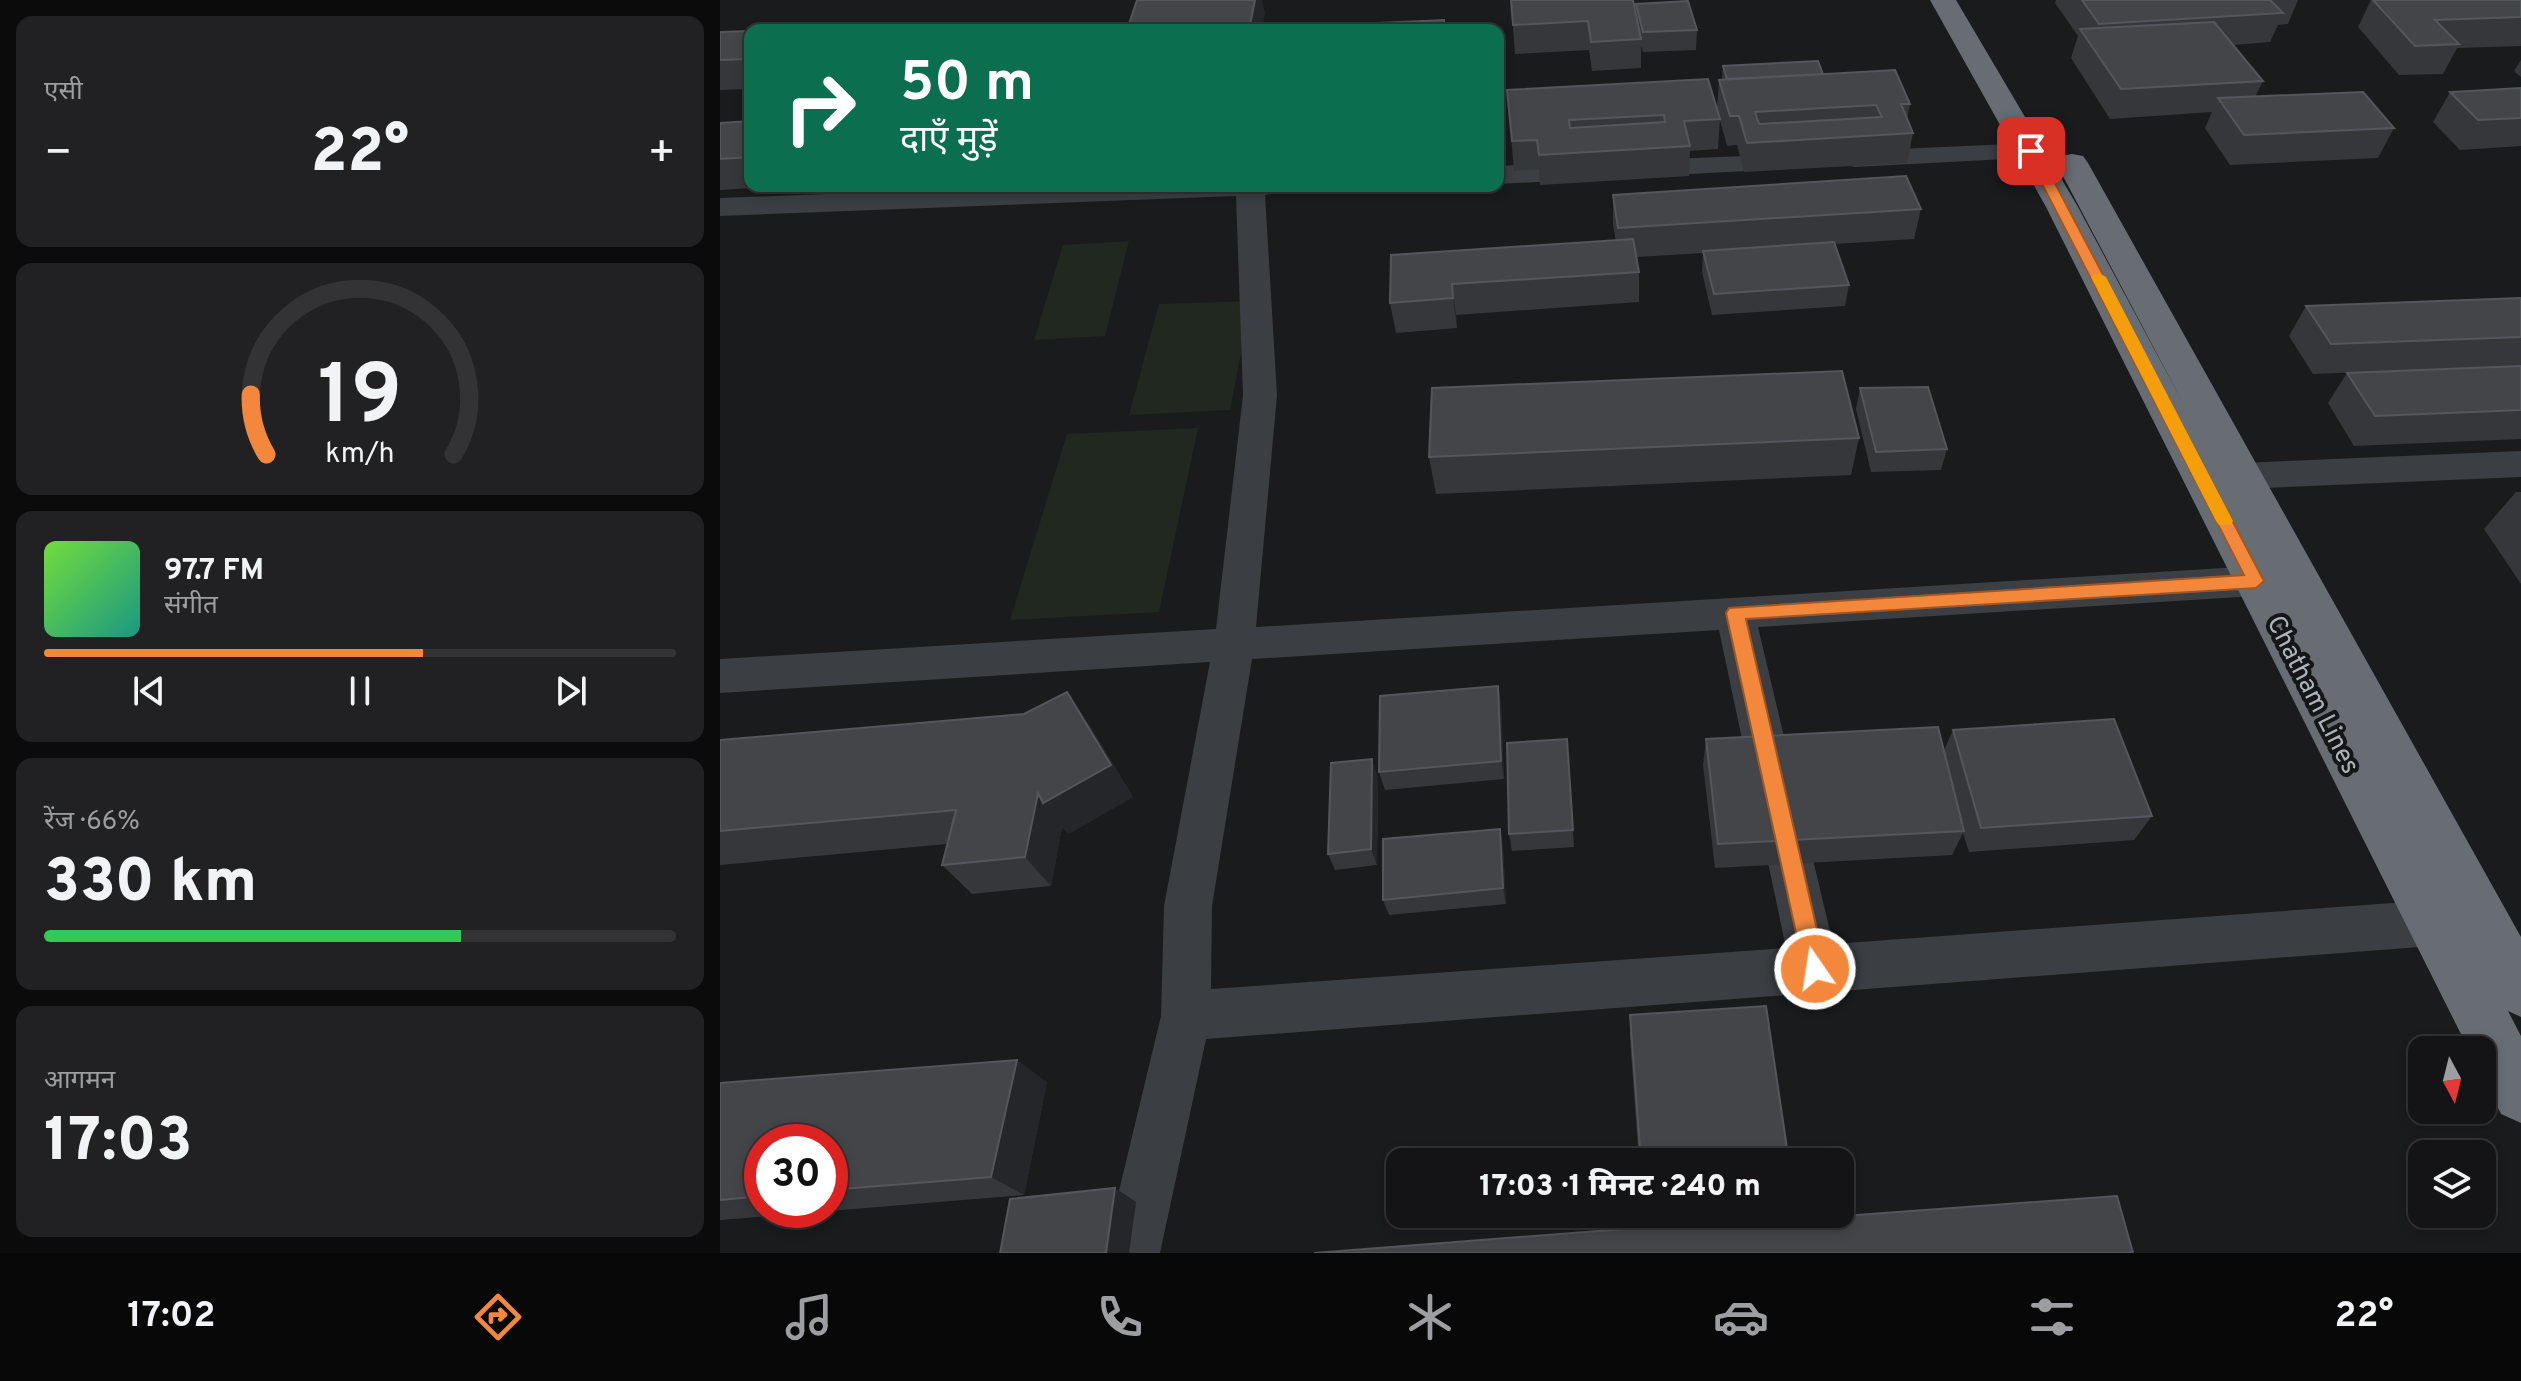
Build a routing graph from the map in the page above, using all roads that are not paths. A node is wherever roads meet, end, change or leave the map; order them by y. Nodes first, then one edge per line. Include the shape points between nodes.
1 (1943, 0) edge
2 (1973, 0) edge
3 (2031, 151) junction
4 (1504, 175) edge
5 (968, 192) edge
6 (1250, 192) edge
7 (799, 195) edge
8 (720, 207) edge
9 (2521, 464) edge
10 (2242, 476) junction
11 (2256, 581) junction
12 (1735, 613) junction
13 (1234, 644) junction
14 (720, 676) edge
15 (2433, 923) junction
16 (1815, 969) junction
17 (2521, 990) edge
18 (1186, 1016) junction
19 (2521, 1094) edge
20 (1132, 1253) edge

1 - 3 highway, Chatham Lines
2 - 10 highway, Chatham Lines via 2028,83
3 - 4 street
3 - 11 highway, Chatham Lines
5 - 7 street
6 - 13 street via 1260,395
7 - 8 street
9 - 10 street
10 - 17 highway, Chatham Lines
11 - 12 street
11 - 15 highway, Chatham Lines
12 - 13 street
12 - 16 street
13 - 14 street
13 - 18 street via 1188,906
15 - 16 street
15 - 19 highway, Chatham Lines
16 - 18 street
18 - 20 street

